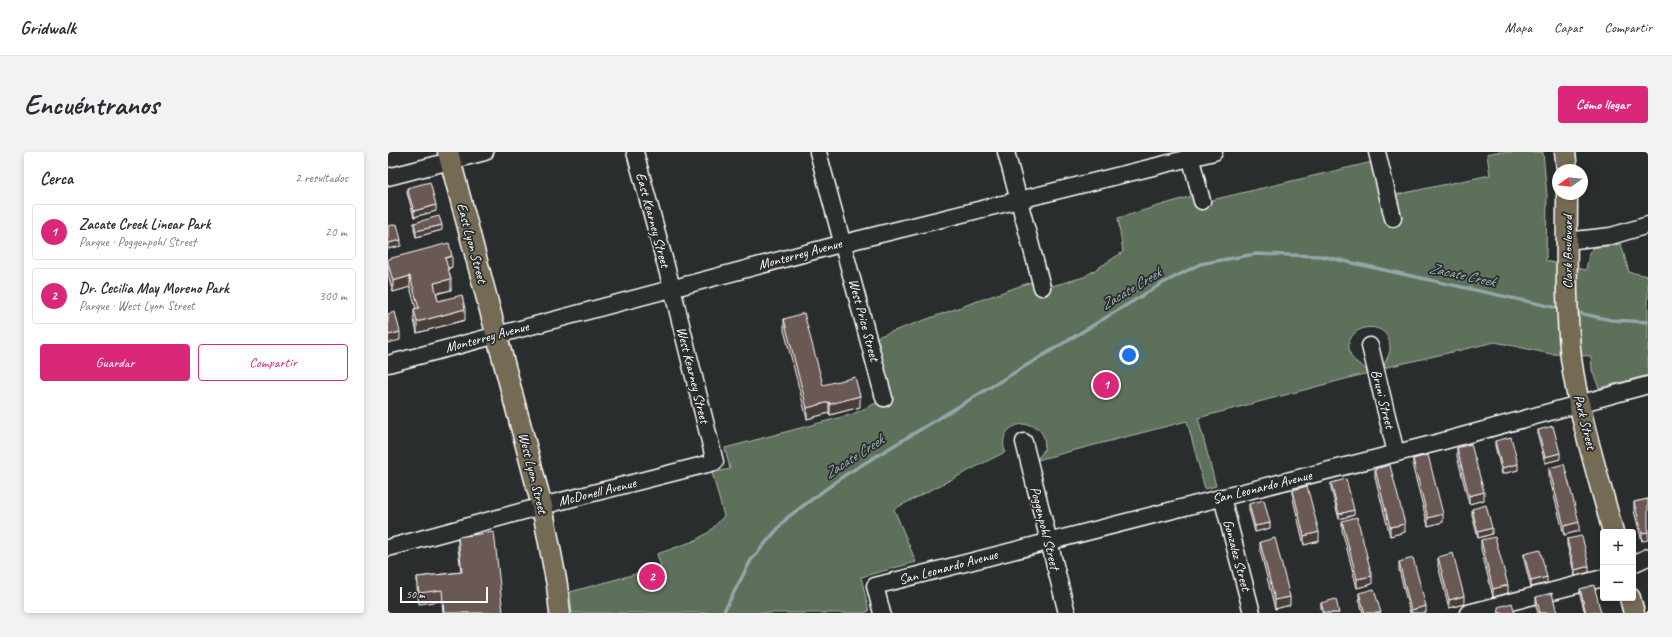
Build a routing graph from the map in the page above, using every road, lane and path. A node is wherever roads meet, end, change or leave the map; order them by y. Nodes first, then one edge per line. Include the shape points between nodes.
1 (486, 152) edge
2 (635, 152) edge
3 (818, 152) edge
4 (1006, 152) edge
5 (1214, 152) edge
6 (1377, 152) edge
7 (1566, 152) edge
8 (1190, 155) edge
9 (449, 156) edge
10 (1567, 164) edge
11 (388, 177) edge
12 (1019, 199) junction
13 (1567, 200) edge
14 (1202, 201) dead end
15 (1393, 218) dead end
16 (1648, 225) edge
17 (844, 243) junction
18 (1566, 250) junction
19 (1042, 287) dead end
20 (672, 288) junction
21 (1567, 310) joint
22 (497, 335) junction
23 (1370, 346) dead end
24 (388, 364) edge
25 (1648, 385) edge
26 (884, 398) dead end
27 (1579, 404) junction
28 (1024, 442) dead end
29 (1396, 453) junction
30 (715, 462) joint
31 (1222, 497) junction
32 (542, 506) junction
33 (1612, 529) edge
34 (1048, 541) junction
35 (388, 548) edge
36 (1648, 557) edge
37 (1636, 563) edge
38 (1600, 579) edge
39 (1631, 601) edge
40 (1475, 611) edge
41 (560, 613) edge
42 (882, 613) edge
43 (1067, 613) edge
44 (1252, 613) edge
45 (1634, 613) edge

1 - 9 street
2 - 20 street, East Kearney Street
3 - 17 street, West Price Street
4 - 12 street
5 - 8 street, Monterrey Avenue
6 - 15 street
7 - 10 main road
8 - 12 street, Monterrey Avenue
8 - 14 street
9 - 11 street
9 - 22 main road, East Lyon Street
12 - 17 street, Monterrey Avenue
12 - 19 street
13 - 18 main road, Clark Boulevard
16 - 18 street
17 - 20 street, Monterrey Avenue
17 - 26 street, West Price Street
18 - 21 main road, Clark Boulevard
20 - 22 street, Monterrey Avenue
20 - 30 street, West Kearney Street
21 - 27 main road, Park Street
22 - 24 street, Monterrey Avenue
22 - 32 main road, West Lyon Street
23 - 29 street, Bruni Street
25 - 27 street, San Leonardo Avenue
27 - 29 street, San Leonardo Avenue
27 - 33 main road, Park Street
28 - 34 street, Poggenpohl Street
29 - 31 street, San Leonardo Avenue
30 - 32 street, McDonell Avenue
31 - 34 street, San Leonardo Avenue
31 - 44 street, Gonzalez Street
32 - 35 street, McDonell Avenue
32 - 41 main road, West Lyon Street
34 - 42 street, San Leonardo Avenue via 875,586
34 - 43 street, Poggenpohl Street
36 - 37 street
38 - 40 street
39 - 45 main road

